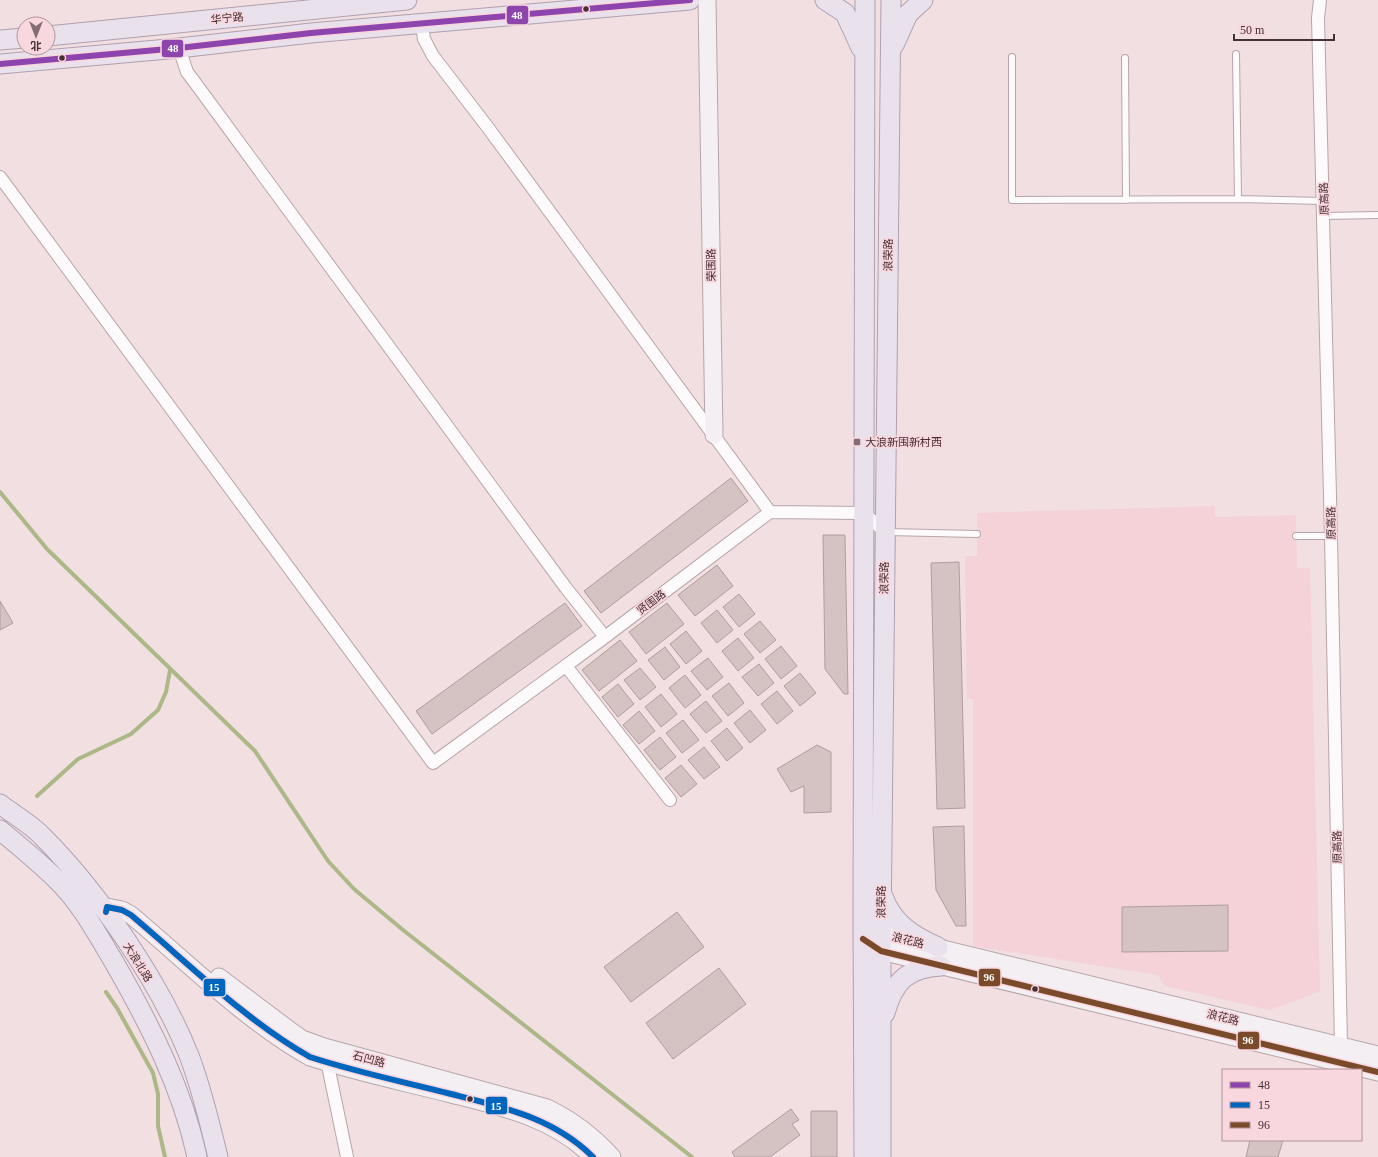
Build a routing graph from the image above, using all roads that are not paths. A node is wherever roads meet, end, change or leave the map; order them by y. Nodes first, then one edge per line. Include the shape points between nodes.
1 (407, 0) edge
2 (690, 0) edge
3 (707, 0) edge
4 (825, 0) edge
5 (865, 0) edge
6 (891, 0) edge
7 (923, 0) edge
8 (1320, 0) edge
9 (422, 24) junction
10 (56, 35) edge
11 (16, 39) edge
12 (0, 40) edge
13 (179, 48) junction
14 (1236, 54) dead end
15 (1012, 57) dead end
16 (890, 58) junction
17 (1125, 58) dead end
18 (0, 64) edge
19 (865, 67) junction
20 (0, 177) edge
21 (1238, 199) junction
22 (1126, 200) junction
23 (1324, 201) junction
24 (1378, 215) edge
25 (1324, 216) junction
26 (714, 435) junction
27 (770, 512) junction
28 (864, 513) junction
29 (885, 532) junction
30 (977, 534) dead end
31 (1296, 536) dead end
32 (1331, 536) junction
33 (605, 637) junction
34 (566, 666) junction
35 (670, 800) dead end
36 (0, 804) edge
37 (0, 830) edge
38 (881, 891) junction
39 (106, 912) junction
40 (863, 939) junction
41 (881, 942) junction
42 (938, 947) junction
43 (942, 966) junction
44 (881, 1025) junction
45 (1341, 1046) junction
46 (1378, 1054) edge
47 (326, 1055) junction
48 (1378, 1072) edge
49 (197, 1157) edge
50 (218, 1157) edge
51 (347, 1157) edge
52 (593, 1157) edge
53 (612, 1157) edge
54 (864, 1157) edge
55 (881, 1157) edge

1 - 10 main road, 华宁路
2 - 9 main road
3 - 26 main road, 荣围路
4 - 19 main road via 839,7 847,16 862,50
5 - 19 main road, 浪荣路
6 - 16 main road, 浪荣路
7 - 16 main road via 908,14 895,40
8 - 23 street, 原高路 via 1318,18
9 - 13 main road
9 - 26 street via 424,39 433,56
11 - 12 main road
13 - 18 main road
13 - 33 street via 187,72 566,588
14 - 21 lane
15 - 22 lane via 1012,200
16 - 29 main road, 浪荣路
17 - 22 lane
19 - 28 main road, 浪荣路
20 - 34 street, 贤围路 via 433,763
21 - 22 lane
21 - 23 lane
23 - 25 street, 原高路
24 - 25 lane
25 - 32 street, 原高路
26 - 27 street
27 - 28 street
27 - 33 street, 贤围路
28 - 29 street
28 - 40 main road, 浪荣路
29 - 30 lane
29 - 38 main road, 浪荣路
31 - 32 lane
32 - 45 street, 原高路
33 - 34 street, 贤围路
34 - 35 street
36 - 39 main road, 大浪北路 via 42,835 70,865
37 - 49 main road, 大浪北路 via 58,880 81,908 103,943 167,1061
38 - 41 main road, 浪荣路
38 - 42 main road via 888,909 896,920 914,935
39 - 47 main road, 石凹路 via 107,907 122,910 275,1034 310,1057
39 - 50 main road, 大浪北路 via 150,980 187,1052 208,1116
40 - 41 main road, 浪花路
40 - 54 main road, 浪荣路
41 - 42 main road, 浪花路
41 - 43 main road, 浪花路
41 - 44 main road, 浪荣路
42 - 45 main road, 浪花路
43 - 44 main road via 926,967 905,976 893,991
43 - 48 main road, 浪花路
44 - 55 main road, 浪荣路
45 - 46 main road, 浪花路
47 - 51 street
47 - 52 main road, 石凹路 via 524,1114 560,1130
47 - 53 main road, 石凹路 via 547,1108 572,1122

